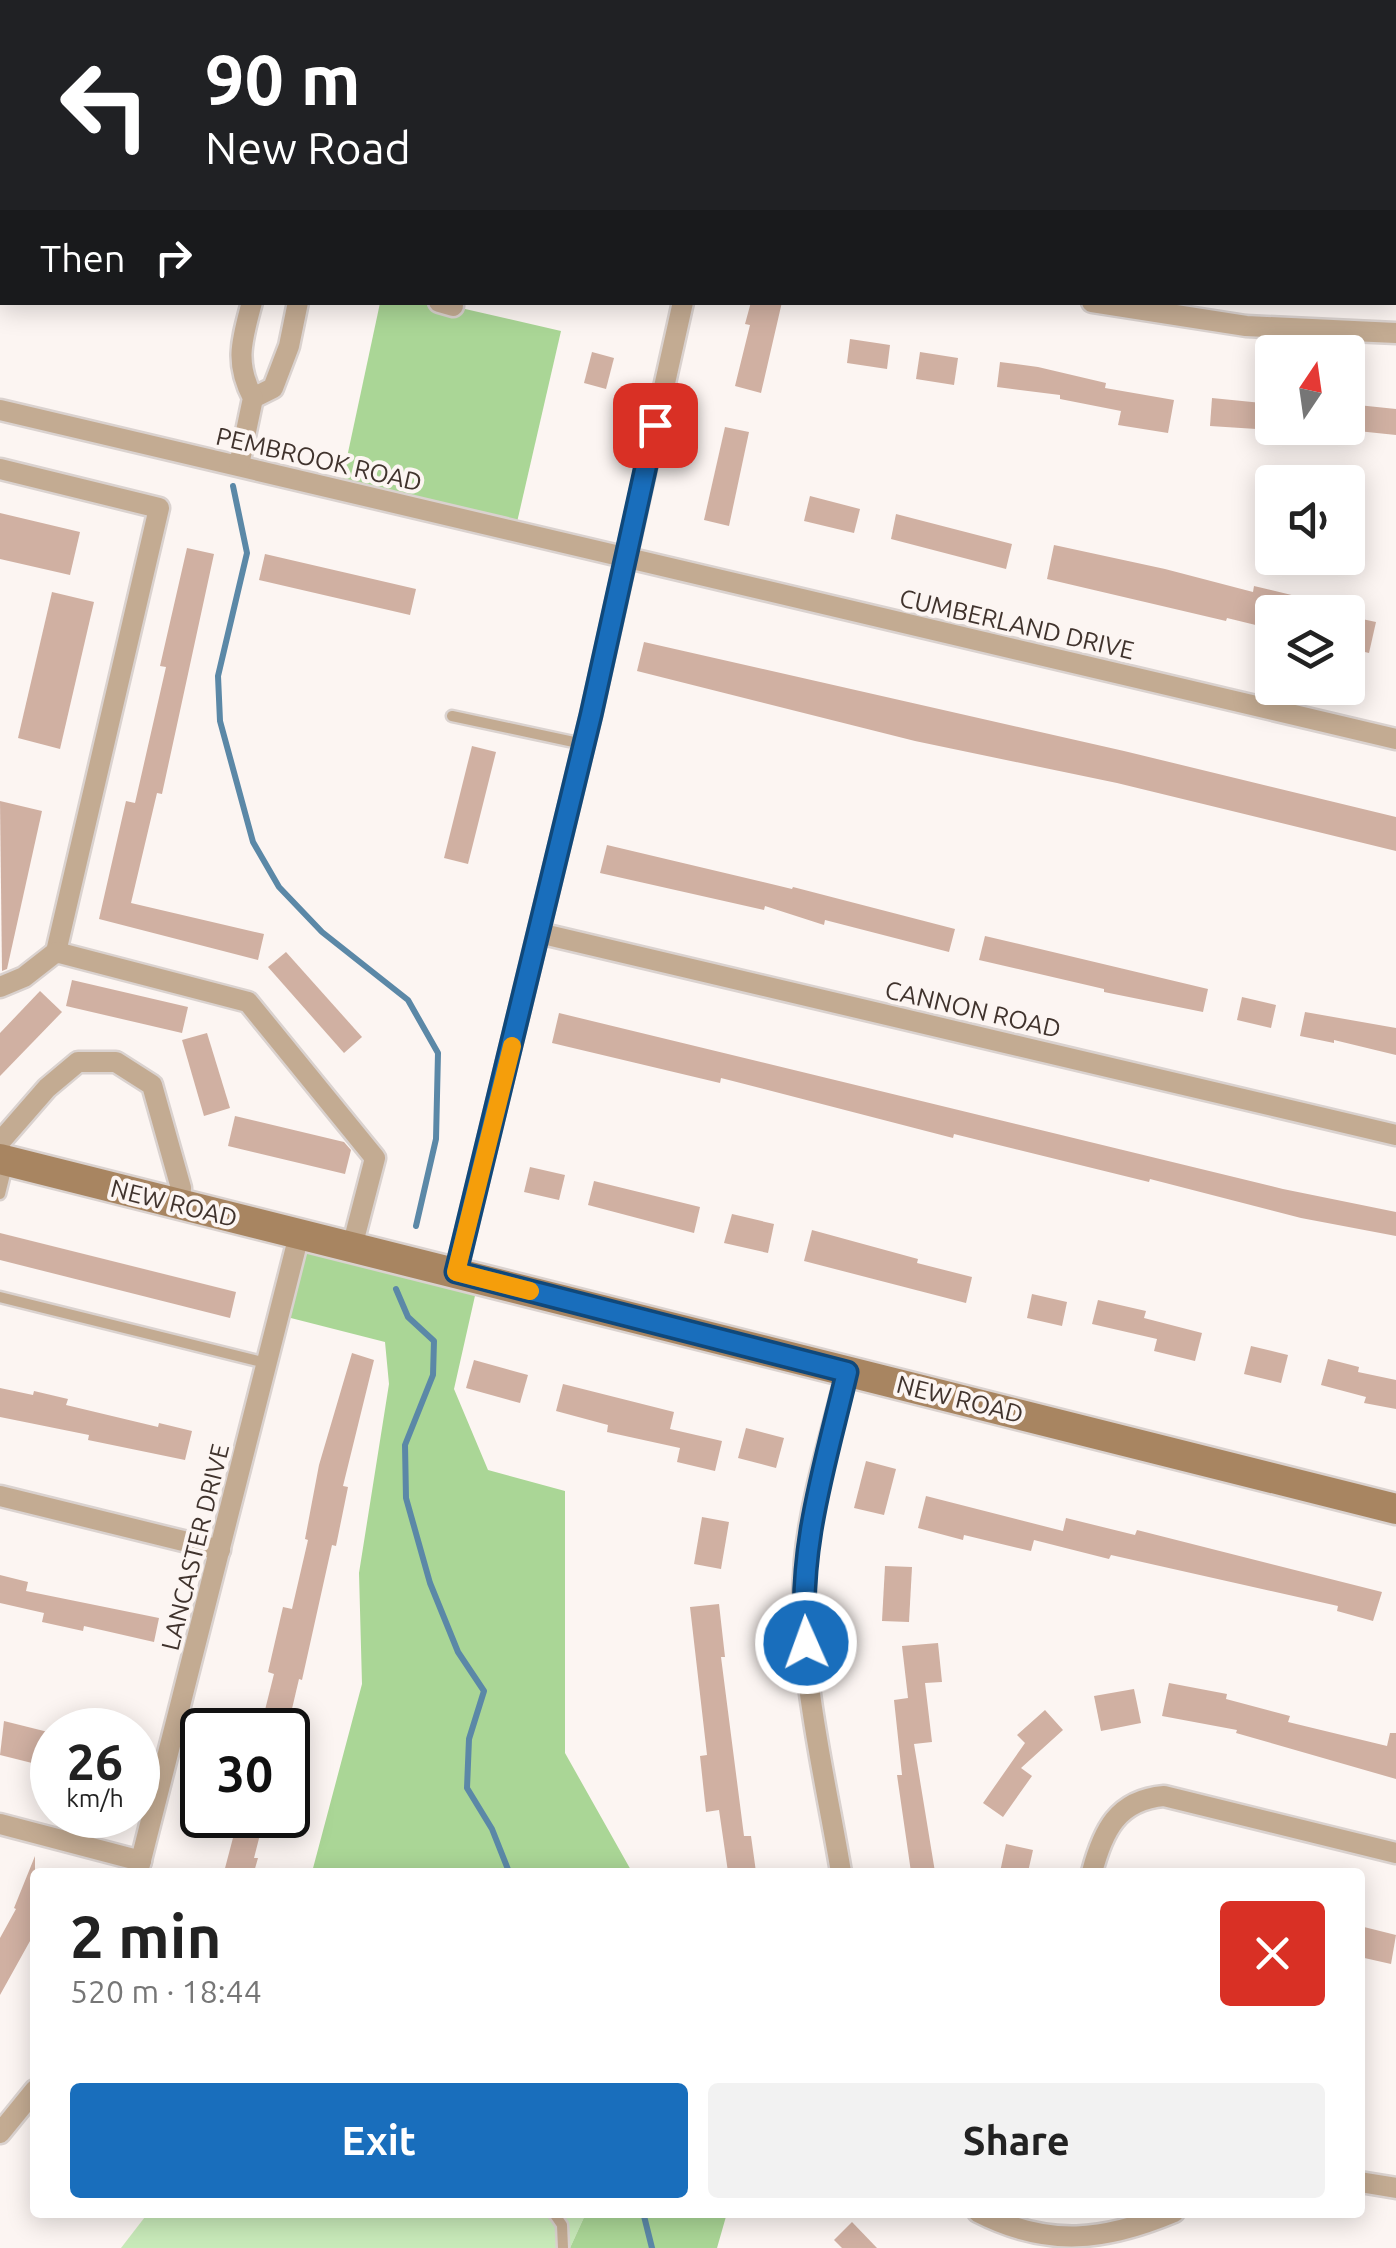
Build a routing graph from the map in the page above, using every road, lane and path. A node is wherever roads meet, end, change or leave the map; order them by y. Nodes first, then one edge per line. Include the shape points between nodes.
1 (251, 305) edge
2 (297, 305) edge
3 (682, 305) edge
4 (1111, 305) edge
5 (1396, 334) edge
6 (253, 398) junction
7 (0, 410) edge
8 (239, 466) junction
9 (0, 469) edge
10 (626, 557) junction
11 (452, 716) dead end
12 (1396, 739) edge
13 (584, 744) junction
14 (539, 933) junction
15 (56, 952) junction
16 (0, 987) edge
17 (1396, 1135) edge
18 (3, 1154) edge
19 (0, 1194) edge
20 (180, 1204) junction
21 (299, 1234) junction
22 (352, 1247) junction
23 (456, 1272) junction
24 (0, 1297) edge
25 (267, 1363) junction
26 (847, 1372) junction
27 (0, 1496) edge
28 (1396, 1508) edge
29 (220, 1550) junction
30 (0, 1824) edge
31 (1396, 1853) edge
32 (140, 1867) edge
33 (839, 1868) edge
34 (1093, 1868) edge
35 (30, 2096) edge
36 (0, 2133) edge
37 (1365, 2183) edge
38 (1396, 2188) edge
39 (557, 2218) edge
40 (993, 2218) edge
41 (1160, 2218) edge
42 (563, 2248) edge

1 - 6 street via 240,354
2 - 6 street via 274,388
3 - 10 street
4 - 5 street via 1246,326
6 - 8 street
7 - 8 street, PEMBROOK ROAD
8 - 10 street, PEMBROOK ROAD
9 - 15 street via 159,508
10 - 12 street, CUMBERLAND DRIVE
10 - 13 street
11 - 13 lane
13 - 14 street
14 - 17 street, CANNON ROAD
14 - 23 street
15 - 16 street
15 - 22 street via 248,1002 375,1158
18 - 19 lane
18 - 20 street, NEW ROAD
18 - 20 street via 47,1088 78,1062 116,1062 152,1085
20 - 21 street, NEW ROAD
21 - 22 street, NEW ROAD
21 - 25 street, LANCASTER DRIVE
22 - 23 street, NEW ROAD
23 - 26 street, NEW ROAD
24 - 25 lane
25 - 29 street, LANCASTER DRIVE
26 - 28 street, NEW ROAD
26 - 33 street via 808,1540 803,1616
27 - 29 street
29 - 32 street, LANCASTER DRIVE
30 - 32 street
31 - 34 street via 1164,1796 1137,1802 1110,1822
35 - 36 street
37 - 38 street
39 - 42 lane
40 - 41 street via 1029,2232 1074,2238 1129,2231

